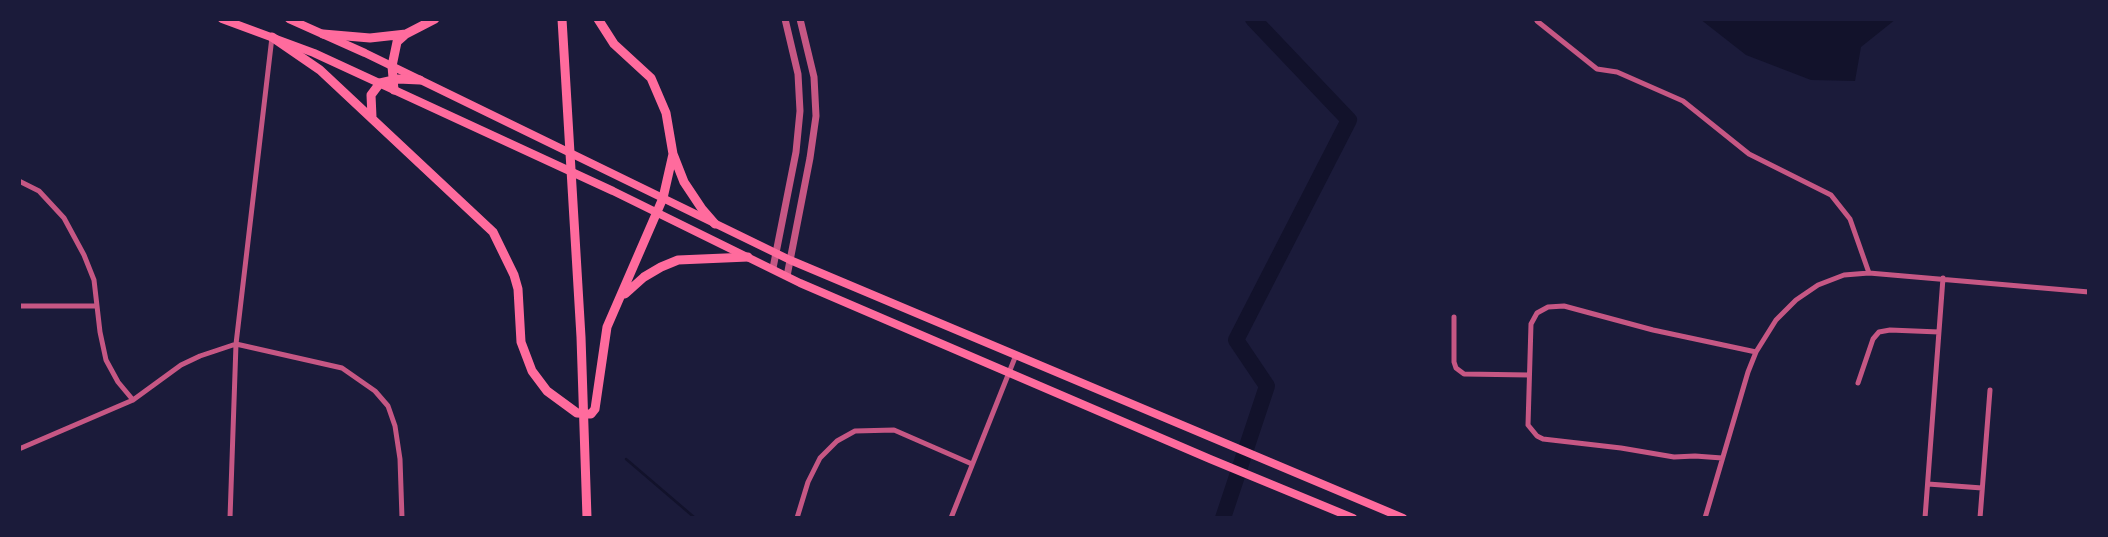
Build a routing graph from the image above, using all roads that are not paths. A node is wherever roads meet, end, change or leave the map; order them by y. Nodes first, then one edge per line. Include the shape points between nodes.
1 (222, 19) edge
2 (289, 19) edge
3 (435, 19) edge
4 (562, 19) edge
5 (598, 19) edge
6 (785, 19) edge
7 (800, 19) edge
8 (1537, 22) dead end
9 (323, 34) junction
10 (406, 34) junction
11 (272, 37) junction
12 (391, 66) junction
13 (393, 79) junction
14 (420, 80) junction
15 (380, 83) junction
16 (394, 90) junction
17 (372, 117) junction
18 (673, 154) junction
19 (19, 181) edge
20 (663, 198) junction
21 (657, 213) junction
22 (715, 224) junction
23 (775, 253) junction
24 (748, 257) junction
25 (790, 260) junction
26 (773, 268) junction
27 (1869, 273) junction
28 (787, 276) junction
29 (1943, 278) junction
30 (2089, 292) edge
31 (619, 300) junction
32 (19, 306) edge
33 (96, 306) junction
34 (1454, 317) dead end
35 (1939, 332) junction
36 (236, 345) junction
37 (1756, 352) junction
38 (1016, 355) junction
39 (1010, 371) junction
40 (1529, 375) junction
41 (1858, 383) dead end
42 (1990, 390) dead end
43 (133, 400) junction
44 (583, 414) junction
45 (19, 449) edge
46 (1722, 458) junction
47 (972, 464) junction
48 (1928, 484) junction
49 (1982, 488) junction
50 (229, 518) edge
51 (402, 518) edge
52 (587, 518) edge
53 (796, 518) edge
54 (950, 518) edge
55 (1353, 518) edge
56 (1403, 518) edge
57 (1705, 518) edge
58 (1925, 518) edge
59 (1980, 518) edge

1 - 11 main road
2 - 9 main road
3 - 10 main road
4 - 44 main road
5 - 18 main road via 614,44 651,78 666,113
6 - 23 street via 798,74 800,111
7 - 25 street via 814,76 816,116
8 - 27 street via 1597,69 1617,72 1682,101 1749,154 1831,195 1850,219
9 - 10 main road via 370,38
9 - 12 main road
10 - 12 main road via 397,42
11 - 15 main road
11 - 17 main road via 308,61
11 - 36 street
12 - 13 main road
12 - 14 main road
13 - 14 main road
13 - 15 main road
13 - 16 main road
14 - 20 main road
15 - 16 main road
15 - 17 main road via 371,95
16 - 21 main road
17 - 44 main road via 493,232 518,289 522,342 532,371 553,396
18 - 20 main road
18 - 22 main road via 692,196
19 - 33 street via 39,191 64,218 94,280
20 - 21 main road
20 - 22 main road
21 - 24 main road
21 - 31 main road
22 - 23 main road
23 - 25 main road
23 - 26 street
24 - 26 main road
24 - 31 main road via 678,260 644,277
25 - 28 street
25 - 38 main road
26 - 28 main road
27 - 29 street
27 - 37 street via 1844,275 1796,300 1776,320
28 - 39 main road
29 - 30 street
29 - 35 street
31 - 44 main road via 607,327 595,408 591,414
32 - 33 street
33 - 43 street via 107,360
34 - 40 street via 1456,368 1464,374
35 - 41 street via 1879,332 1872,339
35 - 48 street
36 - 43 street via 181,365
36 - 50 street
36 - 51 street via 342,368 375,391 388,405 395,426
37 - 40 street via 1564,306 1548,307 1537,313 1531,324
37 - 46 street
38 - 39 street
38 - 56 main road
39 - 47 street
39 - 55 main road
40 - 46 street via 1528,425 1543,439 1674,457
42 - 49 street
43 - 45 street
44 - 52 main road
46 - 57 street
47 - 53 street via 894,430 855,431 837,440 820,458
47 - 54 street
48 - 49 street
48 - 58 street
49 - 59 street

